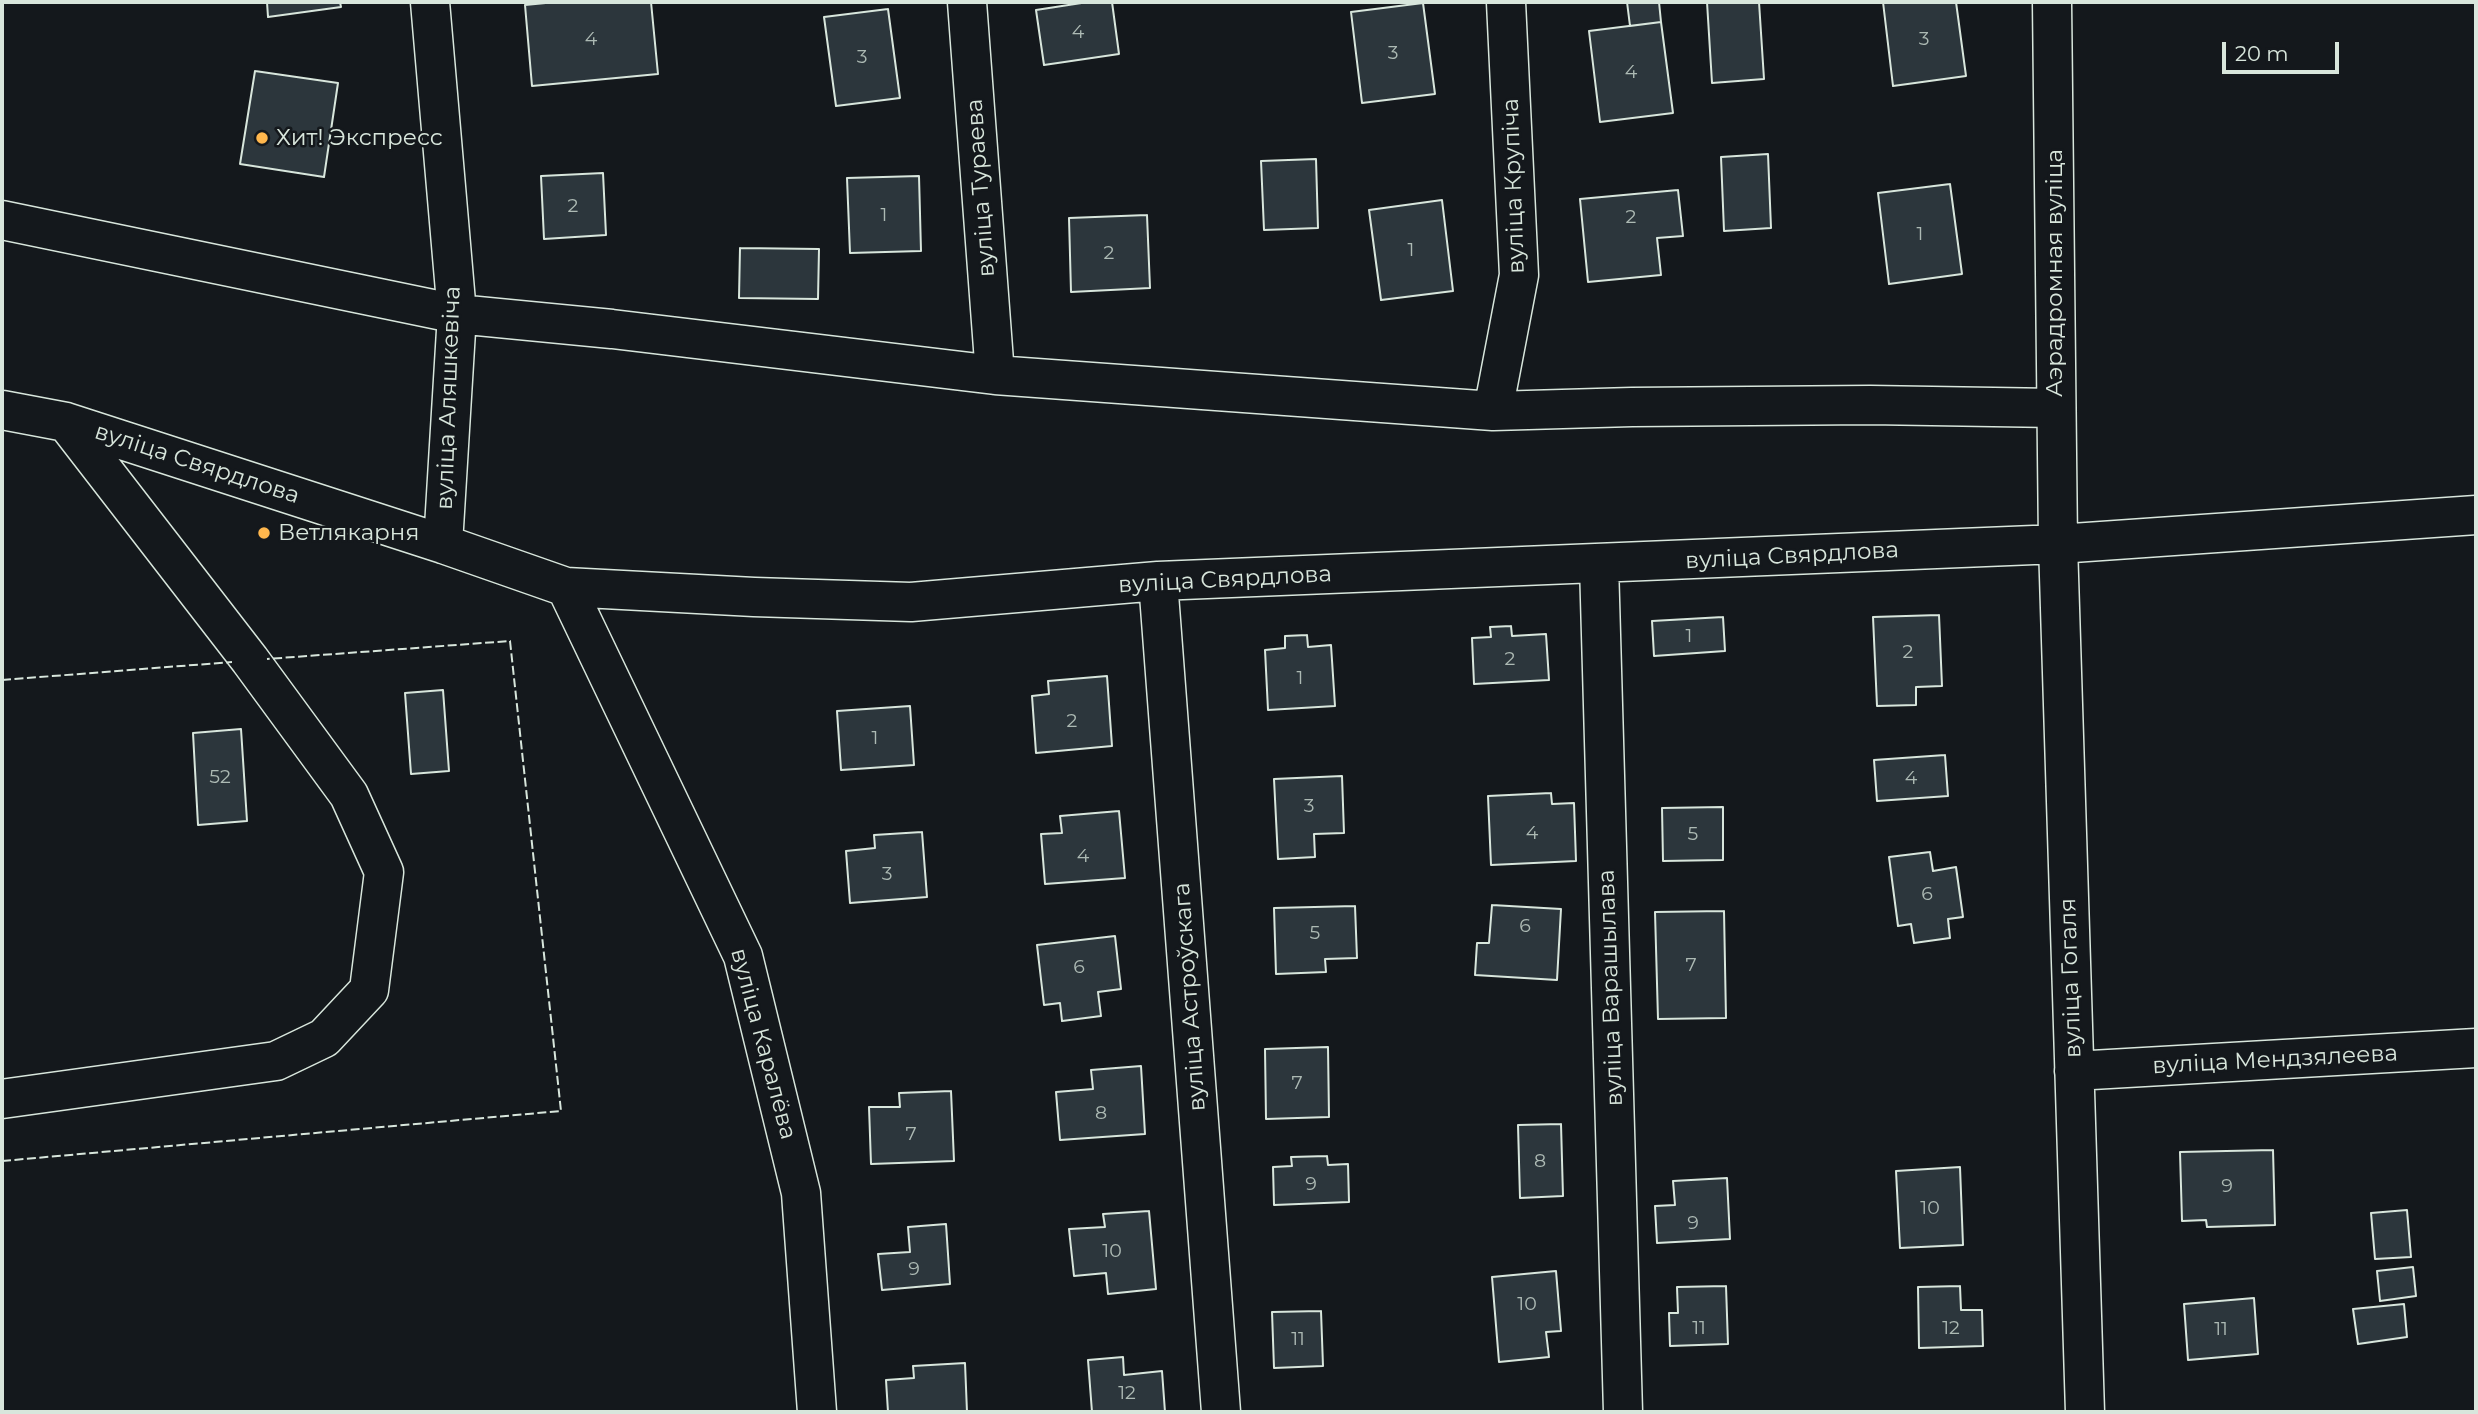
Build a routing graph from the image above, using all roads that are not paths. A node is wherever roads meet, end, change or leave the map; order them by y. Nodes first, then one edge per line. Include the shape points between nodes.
1 (429, 2) edge
2 (967, 2) edge
3 (1506, 2) edge
4 (2052, 2) edge
5 (2, 220) edge
6 (457, 314) junction
7 (995, 375) junction
8 (2055, 408) junction
9 (2, 410) edge
10 (1493, 411) junction
11 (66, 422) junction
12 (2476, 515) edge
13 (443, 544) junction
14 (2058, 544) junction
15 (1599, 564) junction
16 (1158, 581) junction
17 (566, 587) junction
18 (2476, 1048) edge
19 (2074, 1071) junction
20 (2, 1099) edge
21 (817, 1412) edge
22 (1221, 1412) edge
23 (1623, 1412) edge
24 (2085, 1412) edge

1 - 6 street, вуліца Аляшкевіча
2 - 7 street, вуліца Тураева
3 - 10 street, вуліца Крупіча via 1519,275
4 - 8 street, Аэрадромная вуліца
5 - 6 street
6 - 7 street
6 - 13 street, вуліца Аляшкевіча
7 - 10 street
8 - 10 street via 1870,405
8 - 14 street, Аэрадромная вуліца
9 - 11 street, вуліца Свярдлова
11 - 13 street, вуліца Свярдлова
11 - 20 street via 348,795 384,872 369,990 324,1038 276,1061
12 - 14 street, вуліца Свярдлова
13 - 17 street, вуліца Свярдлова
14 - 15 street, вуліца Свярдлова
14 - 19 street, вуліца Гогаля
15 - 16 street, вуліца Свярдлова
15 - 23 street, вуліца Варашылава
16 - 17 street, вуліца Свярдлова via 911,602
16 - 22 street, вуліца Астроўскага
17 - 21 street, вуліца Каралёва via 744,956 801,1193
18 - 19 street, вуліца Мендзялеева
19 - 24 street, вуліца Гогаля

